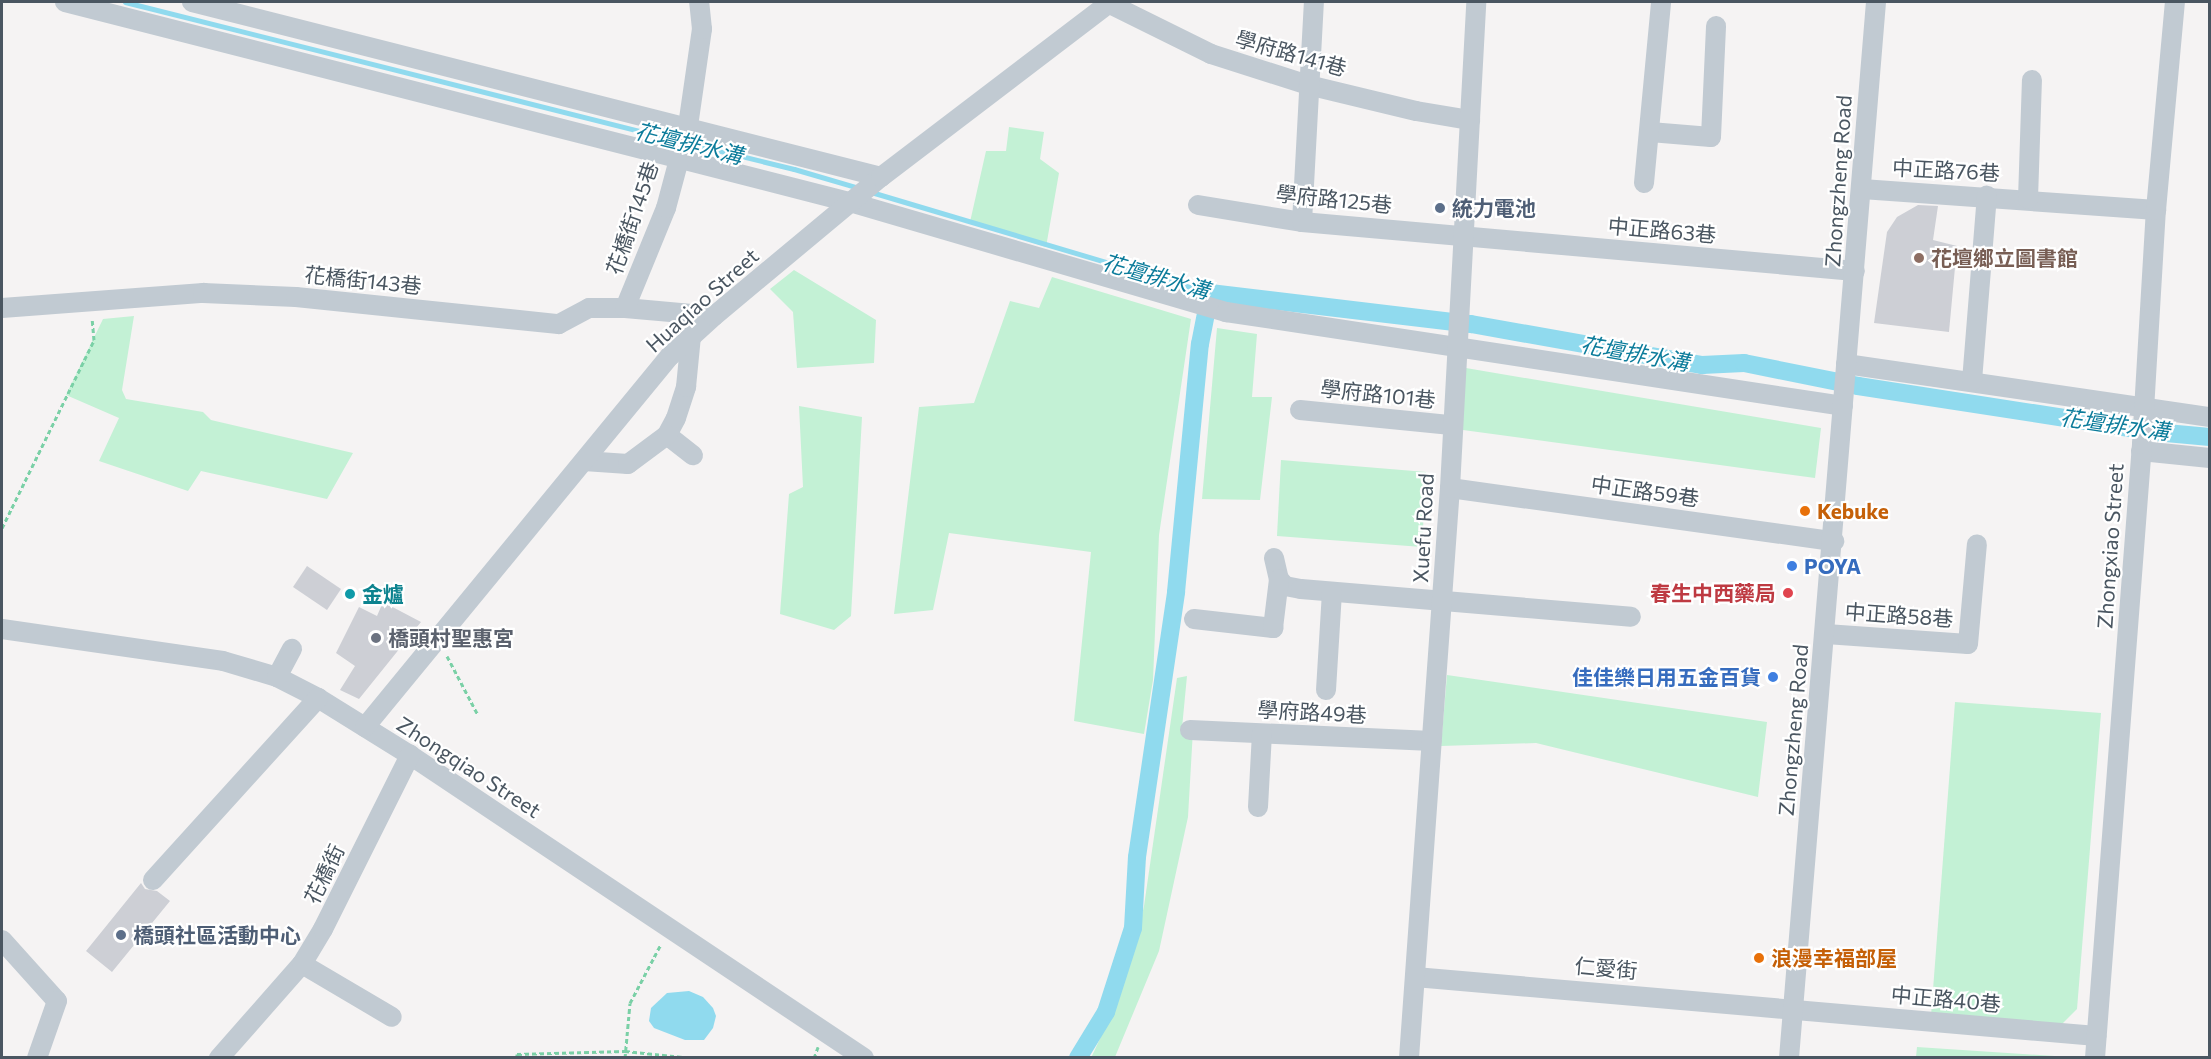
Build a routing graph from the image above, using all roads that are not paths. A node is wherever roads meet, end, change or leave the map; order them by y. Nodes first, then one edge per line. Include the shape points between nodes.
1 (65, 2) edge
2 (192, 2) edge
3 (699, 2) edge
4 (1110, 2) edge
5 (1314, 2) edge
6 (1476, 2) edge
7 (1661, 2) edge
8 (1876, 2) edge
9 (2175, 2) edge
10 (98, 6) edge
11 (1716, 26) dead end
12 (2032, 80) dead end
13 (1308, 85) junction
14 (1470, 120) junction
15 (688, 126) junction
16 (1650, 132) junction
17 (679, 158) junction
18 (881, 177) junction
19 (1644, 183) dead end
20 (1862, 189) junction
21 (1987, 196) junction
22 (2028, 199) junction
23 (853, 203) junction
24 (1198, 205) dead end
25 (2156, 210) junction
26 (1302, 222) junction
27 (1464, 237) junction
28 (1855, 271) junction
29 (2, 308) edge
30 (625, 308) junction
31 (714, 316) junction
32 (691, 336) junction
33 (1458, 341) junction
34 (1846, 364) junction
35 (1972, 381) junction
36 (1842, 406) junction
37 (1300, 410) dead end
38 (2143, 412) junction
39 (2210, 417) edge
40 (1452, 425) junction
41 (667, 435) junction
42 (2141, 448) junction
43 (693, 455) dead end
44 (2210, 458) edge
45 (584, 461) junction
46 (1450, 488) junction
47 (1834, 541) junction
48 (1977, 544) dead end
49 (1274, 558) dead end
50 (1279, 579) junction
51 (1332, 592) junction
52 (1442, 602) junction
53 (1631, 617) dead end
54 (1194, 619) dead end
55 (2, 629) edge
56 (1826, 634) junction
57 (292, 649) dead end
58 (277, 677) junction
59 (1326, 690) dead end
60 (318, 698) junction
61 (365, 727) junction
62 (1190, 730) dead end
63 (1262, 734) junction
64 (1432, 741) junction
65 (410, 755) junction
66 (1258, 807) dead end
67 (153, 880) dead end
68 (2, 940) edge
69 (302, 964) junction
70 (1416, 977) junction
71 (1793, 1010) junction
72 (392, 1017) dead end
73 (2096, 1036) junction
74 (37, 1058) edge
75 (219, 1058) edge
76 (864, 1058) edge
77 (1409, 1058) edge
78 (1789, 1058) edge
79 (2095, 1058) edge

1 - 10 street
2 - 15 street
3 - 15 street, 花橋街145巷 via 702,29
4 - 13 street, 學府路141巷 via 1211,54
4 - 18 street, Huaqiao Street
5 - 13 street
6 - 14 street, Xuefu Road
7 - 16 street
8 - 20 street, Zhongzheng Road
9 - 25 street, Zhongxiao Street
10 - 17 street
11 - 16 street via 1711,137
12 - 22 street
13 - 14 street, 學府路141巷
13 - 26 street
14 - 27 street, Xuefu Road
15 - 17 street, 花橋街145巷
15 - 18 street
16 - 19 street
17 - 23 street
17 - 30 street, 花橋街145巷 via 666,208
18 - 23 street, Huaqiao Street
20 - 21 street, 中正路76巷
20 - 28 street, Zhongzheng Road
21 - 22 street, 中正路76巷
21 - 35 street
22 - 25 street, 中正路76巷
23 - 31 street, Huaqiao Street
23 - 33 street via 1226,312
24 - 26 street, 學府路125巷
25 - 38 street, Zhongxiao Street
26 - 27 street, 學府路125巷
27 - 28 street, 中正路63巷
27 - 33 street, Xuefu Road
28 - 34 street, Zhongzheng Road
29 - 30 street, 花橋街143巷 via 203,293 296,297 559,324 589,308
30 - 31 street, 花橋街143巷
31 - 32 street, Huaqiao Street
32 - 41 street via 686,387
32 - 45 street, Huaqiao Street
33 - 36 street
33 - 40 street, Xuefu Road
34 - 35 street
34 - 36 street, Zhongzheng Road
35 - 38 street
36 - 47 street, Zhongzheng Road
37 - 40 street, 學府路101巷
38 - 39 street
38 - 42 street, Zhongxiao Street
40 - 46 street, Xuefu Road
41 - 43 street
41 - 45 street via 628,464
42 - 44 street
42 - 73 street, Zhongxiao Street
45 - 61 street, Huaqiao Street
46 - 47 street, 中正路59巷
46 - 52 street, Xuefu Road
47 - 56 street, Zhongzheng Road
48 - 56 street, 中正路58巷 via 1968,644
49 - 50 street
50 - 51 street via 1284,586
50 - 54 street via 1273,628
51 - 52 street
51 - 59 street
52 - 53 street
52 - 64 street, Xuefu Road
55 - 58 street, Zhongqiao Street via 223,661
56 - 71 street, Zhongzheng Road
57 - 58 street
58 - 60 street, Zhongqiao Street
60 - 61 street, Zhongqiao Street
60 - 67 street
61 - 65 street, Zhongqiao Street
62 - 63 street, 學府路49巷
63 - 64 street, 學府路49巷
63 - 66 street
64 - 70 street, Xuefu Road
65 - 69 street, 花橋街
65 - 76 street, Zhongqiao Street
68 - 74 street via 57,1001
69 - 72 street
69 - 75 street, 花橋街
70 - 71 street, 仁愛街
70 - 77 street, Xuefu Road
71 - 73 street, 中正路40巷
71 - 78 street, Zhongzheng Road
73 - 79 street, Zhongxiao Street

